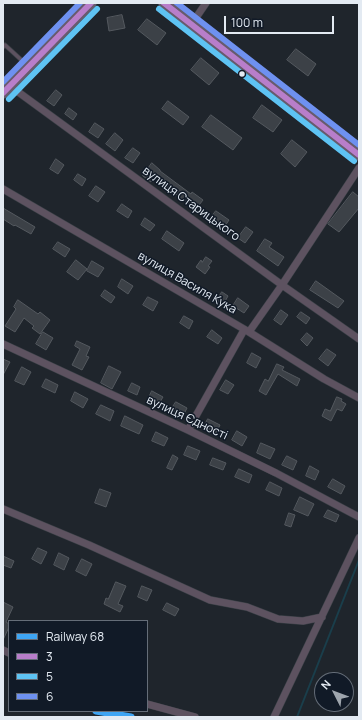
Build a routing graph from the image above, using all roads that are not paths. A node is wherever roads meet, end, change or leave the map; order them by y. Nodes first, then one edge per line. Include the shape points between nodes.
1 (91, 3) edge
2 (164, 3) edge
3 (206, 3) edge
4 (191, 25) junction
5 (3, 47) edge
6 (29, 66) junction
7 (7, 89) edge
8 (359, 155) edge
9 (359, 168) edge
10 (3, 188) edge
11 (282, 285) junction
12 (247, 331) junction
13 (359, 339) edge
14 (3, 344) edge
15 (359, 398) edge
16 (188, 430) junction
17 (3, 509) edge
18 (359, 517) edge
19 (359, 538) edge
20 (322, 617) junction
21 (148, 704) edge
22 (195, 717) edge
23 (274, 717) edge

1 - 6 main road
2 - 4 main road
3 - 4 street
4 - 8 main road
5 - 6 lane via 5,45
6 - 7 main road
7 - 11 street, вулиця Старицького
9 - 11 street
10 - 12 street, вулиця Василя Кука
11 - 12 street
11 - 13 street, вулиця Старицького
12 - 15 street, вулиця Василя Кука
12 - 16 street
14 - 16 street, вулиця Єдності
16 - 18 street, вулиця Єдності
17 - 20 street via 210,600 247,608 278,619 303,621
19 - 20 street
20 - 23 street
21 - 22 street

